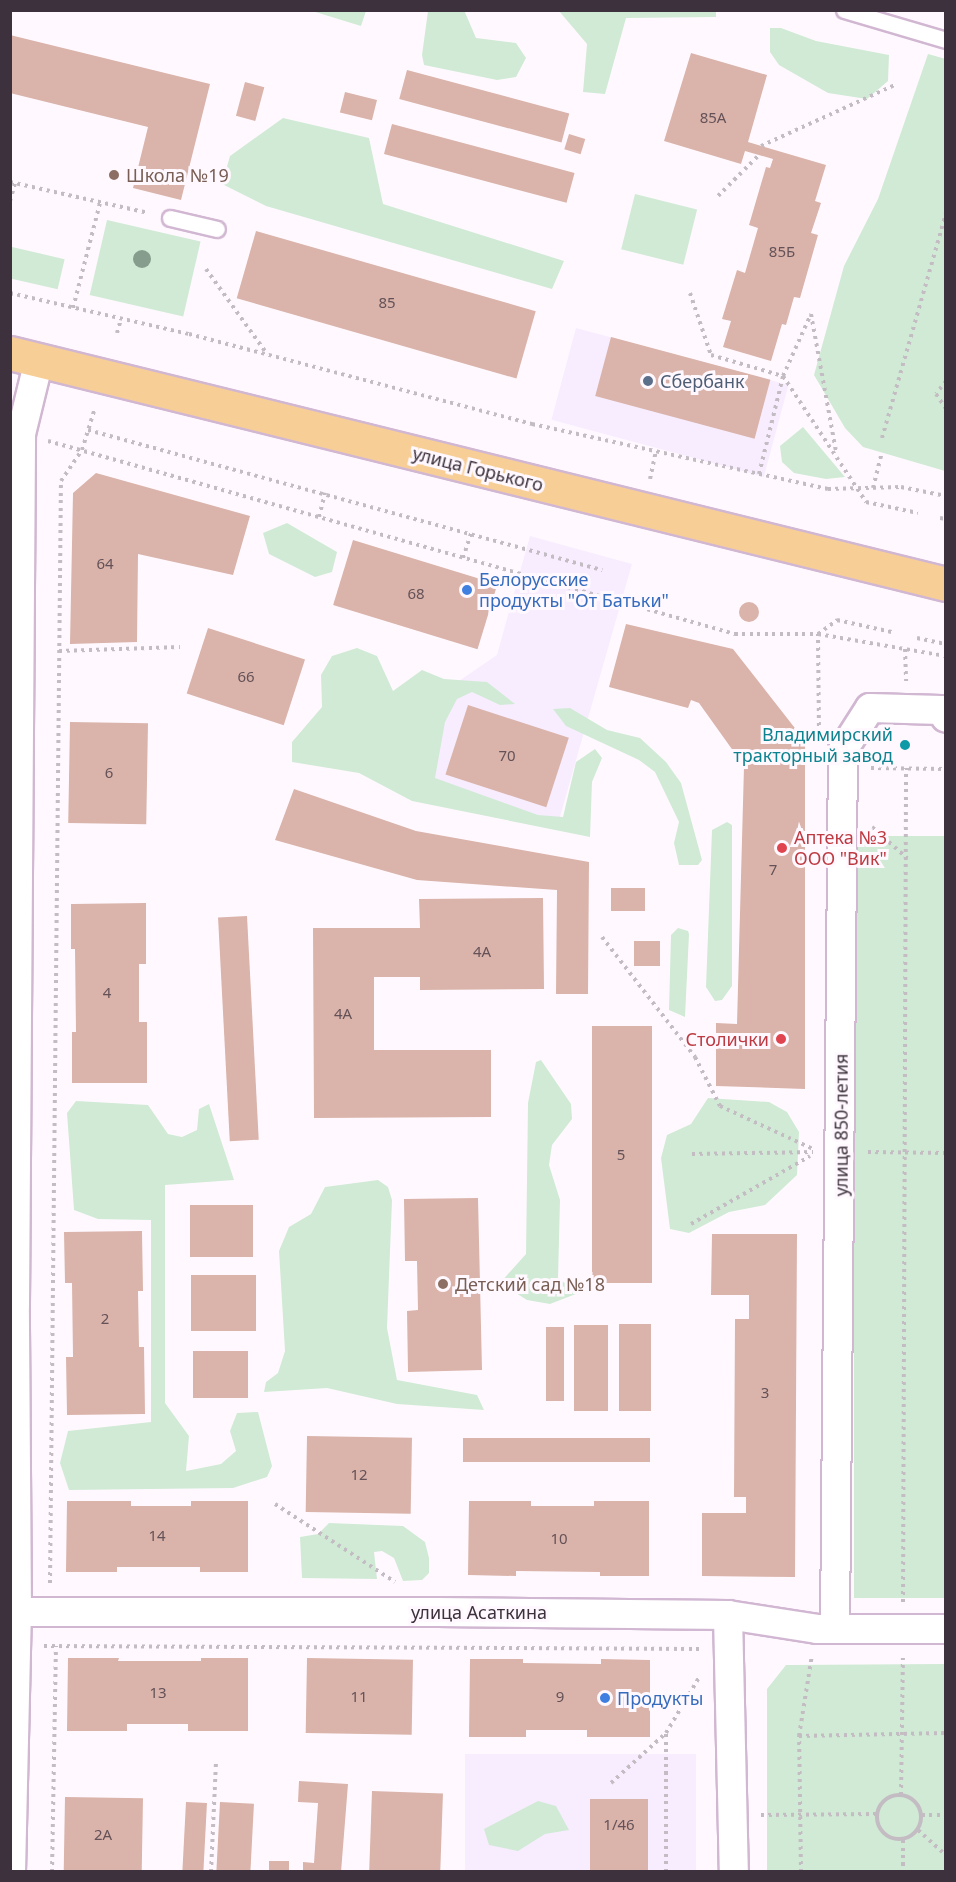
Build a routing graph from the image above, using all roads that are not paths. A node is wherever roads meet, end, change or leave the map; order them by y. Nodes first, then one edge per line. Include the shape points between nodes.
1 (844, 10) edge
2 (945, 40) edge
3 (171, 218) road end
4 (217, 229) dead end
5 (25, 357) edge
6 (945, 584) edge
7 (945, 718) edge
8 (14, 872) edge
9 (13, 1304) edge
10 (14, 1613) edge
11 (728, 1615) junction
12 (826, 1629) junction
13 (945, 1629) edge
14 (11, 1872) edge
15 (735, 1872) edge

1 - 2 lane
3 - 4 lane
5 - 6 main road, улица Горького
5 - 8 street
7 - 12 street, улица 850-летия via 941,710 870,708 843,750 830,1152
8 - 9 street
9 - 10 street
10 - 11 street, улица Асаткина via 438,1611
10 - 14 street
11 - 12 street, улица Асаткина
11 - 15 street
12 - 13 street, улица Асаткина

